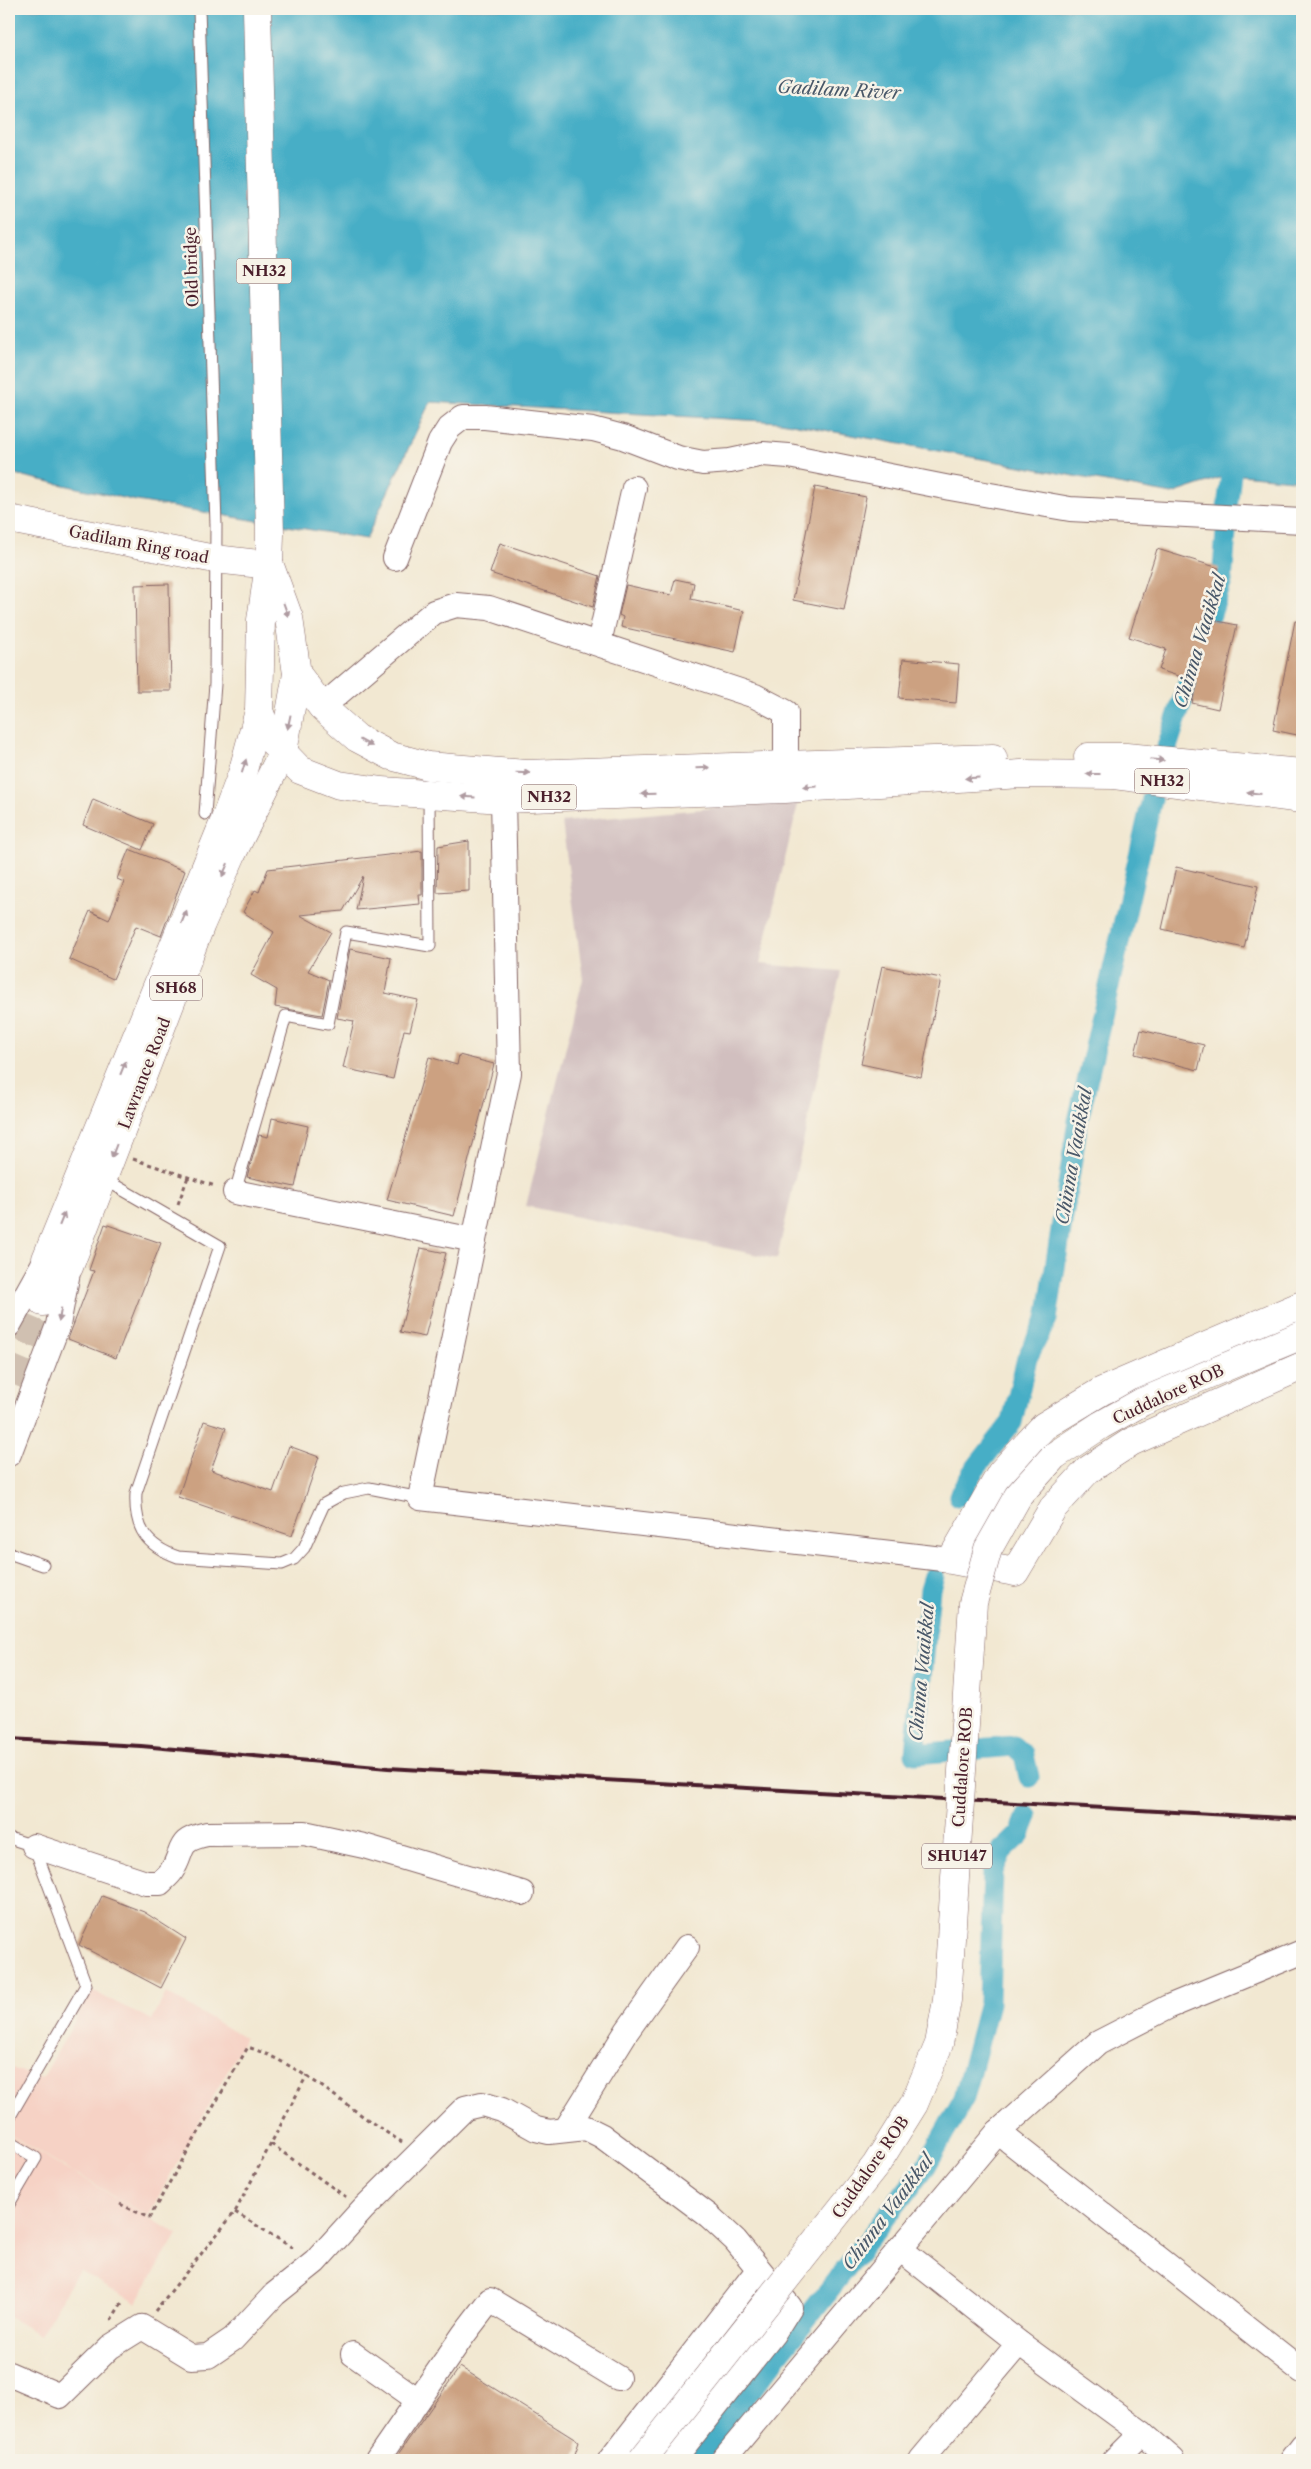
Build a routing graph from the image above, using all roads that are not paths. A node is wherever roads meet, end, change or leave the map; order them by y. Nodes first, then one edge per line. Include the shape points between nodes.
1 (199, 9) edge
2 (258, 9) edge
3 (634, 488) dead end
4 (9, 519) edge
5 (1302, 521) edge
6 (395, 558) dead end
7 (215, 559) junction
8 (269, 565) junction
9 (599, 643) junction
10 (297, 674) junction
11 (322, 707) junction
12 (259, 711) junction
13 (283, 752) junction
14 (786, 765) junction
15 (1302, 773) edge
16 (429, 794) junction
17 (503, 799) junction
18 (1302, 800) edge
19 (205, 814) dead end
20 (104, 1179) junction
21 (235, 1192) joint
22 (474, 1240) junction
23 (57, 1263) junction
24 (42, 1305) tunnel mouth
25 (1302, 1305) edge
26 (9, 1323) edge
27 (1302, 1335) edge
28 (1302, 1366) edge
29 (9, 1454) edge
30 (420, 1498) junction
31 (9, 1553) edge
32 (951, 1560) junction
33 (43, 1565) dead end
34 (9, 1838) edge
35 (34, 1846) junction
36 (522, 1893) dead end
37 (687, 1947) dead end
38 (1302, 1952) edge
39 (9, 2118) edge
40 (566, 2129) junction
41 (998, 2132) junction
42 (9, 2142) edge
43 (9, 2204) edge
44 (900, 2248) junction
45 (758, 2270) junction
46 (1019, 2343) junction
47 (353, 2354) dead end
48 (1302, 2371) edge
49 (9, 2374) edge
50 (618, 2378) dead end
51 (418, 2400) junction
52 (1142, 2433) junction
53 (1302, 2447) edge
54 (377, 2460) edge
55 (610, 2460) edge
56 (642, 2460) edge
57 (673, 2460) edge
58 (723, 2460) edge
59 (921, 2460) edge
60 (1115, 2460) edge
61 (1173, 2460) edge
62 (1292, 2460) edge

1 - 7 lane, Old bridge
2 - 8 main road, NH32
3 - 9 street
4 - 7 main road, Gadilam Ring road
5 - 6 street via 1070,509 789,456 763,454 703,463 593,430 463,417 449,428 440,442
7 - 8 main road, Gadilam Ring road
7 - 19 lane, Old bridge via 215,684
8 -> 10 main road, NH32 via 289,618
8 - 12 main road, NH32 via 261,620
9 - 11 street via 489,608 456,605 434,612
9 - 14 street via 755,696 786,712
10 - 11 main road, NH32
10 -> 13 main road, Lawrance Road / SH68
11 -> 14 main road, NH32 via 357,738 392,756 428,766 526,774
12 - 13 main road, NH32 via 271,740
23 -> 12 main road, Lawrance Road / SH68 via 242,774
13 - 16 main road, NH32 via 300,770 339,785
13 -> 20 main road, Lawrance Road / SH68 via 201,924
14 -> 15 main road, NH32 via 1126,757
17 -> 16 main road, NH32
16 - 21 lane via 430,946 346,932 328,1024 286,1016
18 -> 17 main road, NH32 via 1114,774 1021,774 785,789
17 - 22 street via 509,1073
20 - 23 main road, Lawrance Road / SH68
20 - 30 lane via 220,1246 136,1494 135,1510 149,1541 178,1557 282,1564 294,1559 304,1548 324,1504 344,1493 369,1488
21 - 22 street
22 - 30 street
23 - 24 main road, Lawrance Road / SH68
23 - 26 street
23 -> 29 street via 58,1325
25 - 32 main road via 1102,1391 1044,1426 1001,1474
27 - 56 main road, Cuddalore ROB / SHU147, bridge via 1142,1402 1109,1420 1054,1456 1018,1496 988,1549 973,1603 947,2000 939,2044 914,2104 876,2165
28 - 32 main road via 1131,1442 1088,1470 1053,1508 1015,1572
30 - 32 street
31 - 33 lane
34 - 35 lane
35 - 36 street via 146,1883 160,1883 171,1871 180,1848 191,1838 207,1834 304,1833 364,1846
35 - 39 lane via 86,1985
37 - 40 street via 627,2031
38 - 41 street via 1168,2007 1098,2043
40 - 45 street via 586,2128 602,2136 676,2190 735,2240
40 - 49 street via 549,2132 536,2129 502,2110 482,2104 465,2108 363,2209 315,2262 275,2294 233,2339 208,2356 191,2357 142,2327 110,2347 60,2396
41 - 44 street
41 - 48 street
42 - 43 lane via 36,2158
44 - 46 street
44 - 58 street
45 - 55 street
45 - 57 street via 790,2307 773,2334
46 - 52 street
46 - 59 street
47 - 51 street
50 - 51 street via 490,2300
51 - 54 street
52 - 60 street
52 - 61 street
53 - 62 street

